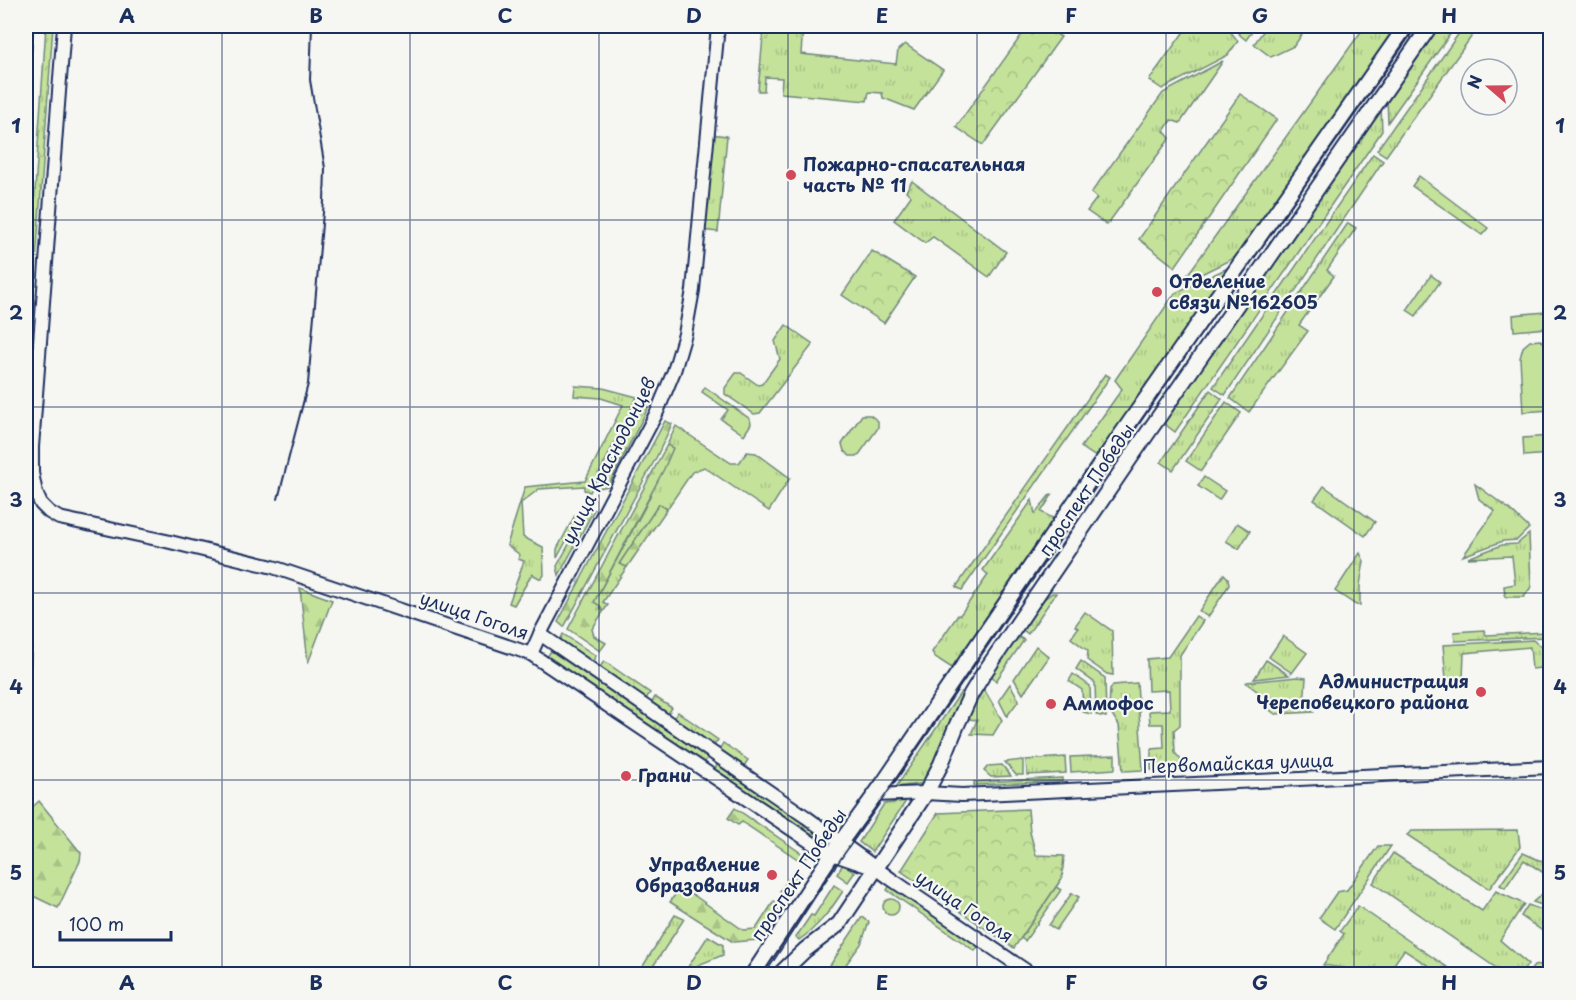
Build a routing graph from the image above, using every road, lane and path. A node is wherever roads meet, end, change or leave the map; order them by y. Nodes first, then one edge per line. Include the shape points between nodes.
1 (64, 26) edge
2 (718, 26) edge
3 (1406, 26) edge
4 (1430, 26) edge
5 (540, 634) junction
6 (531, 654) junction
7 (717, 756) junction
8 (1551, 767) edge
9 (706, 771) junction
10 (926, 793) junction
11 (874, 795) junction
12 (841, 842) junction
13 (832, 854) junction
14 (876, 869) junction
15 (753, 975) edge
16 (780, 975) edge
17 (1031, 975) edge

1 - 6 street, улица Гоголя via 32,447 32,473 41,504 59,518 273,567
2 - 5 street, улица Краснодонцев via 693,291 674,371 657,412
3 - 11 main road, проспект Победы
4 - 10 main road, проспект Победы via 982,676
5 - 6 street, улица Краснодонцев
5 - 7 street, улица Гоголя
6 - 9 street, улица Гоголя
7 - 9 street
7 - 12 street, улица Гоголя
8 - 10 street, Первомайская улица via 962,795
9 - 13 street, улица Гоголя
10 - 11 street, Первомайская улица
10 - 14 main road, проспект Победы
11 - 12 main road, проспект Победы
12 - 13 main road, проспект Победы
12 - 14 street, улица Гоголя
13 - 14 street, улица Гоголя
13 - 15 main road, проспект Победы
14 - 16 main road, проспект Победы via 839,924
14 - 17 street, улица Гоголя

